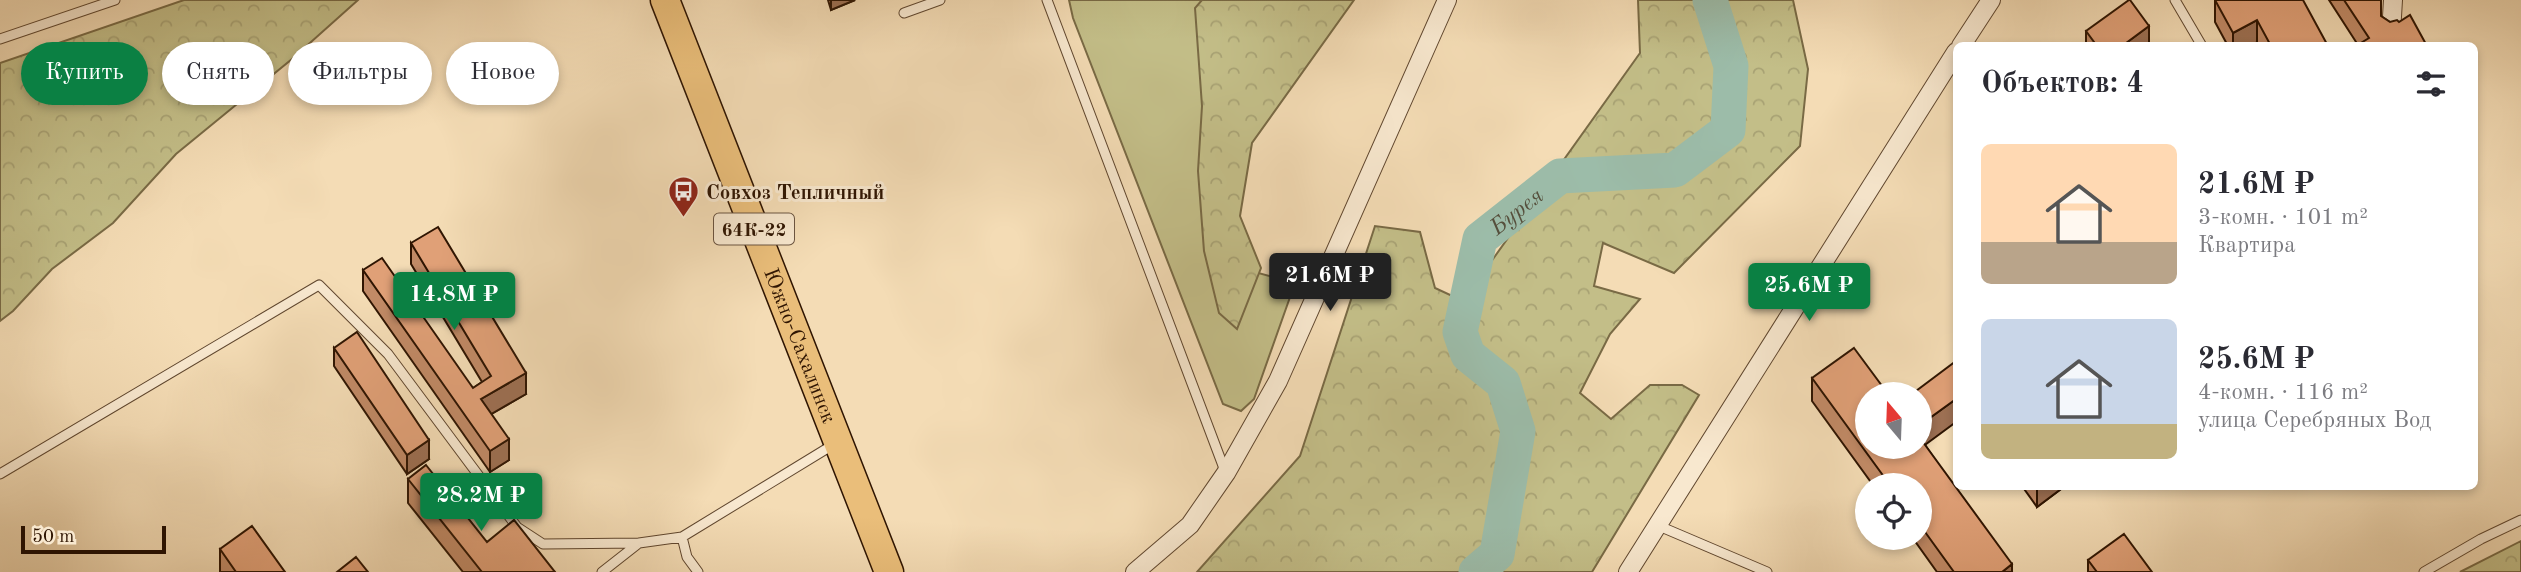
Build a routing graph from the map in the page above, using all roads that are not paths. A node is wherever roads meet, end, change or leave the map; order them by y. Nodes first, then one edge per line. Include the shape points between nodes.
1 (115, 0) edge
2 (940, 0) edge
3 (1047, 0) edge
4 (1447, 0) edge
5 (1990, 0) edge
6 (2175, 0) edge
7 (2393, 0) edge
8 (668, 7) edge
9 (904, 13) dead end
10 (2391, 33) edge
11 (0, 39) edge
12 (1964, 42) edge
13 (2200, 42) edge
14 (1953, 57) edge
15 (837, 443) junction
16 (1226, 473) junction
17 (0, 474) edge
18 (2521, 520) edge
19 (1659, 526) junction
20 (682, 537) junction
21 (639, 542) junction
22 (886, 567) edge
23 (602, 572) edge
24 (698, 572) edge
25 (1135, 572) edge
26 (1628, 572) edge
27 (1767, 572) edge
28 (2424, 572) edge

1 - 11 lane
2 - 9 lane
3 - 16 lane
4 - 16 street via 1278,381
5 - 12 street
6 - 13 lane
7 - 10 street
8 - 15 main road, Южно-Сахалинск / 64К-22
14 - 19 street
15 - 20 lane
15 - 22 main road, 64К-22
16 - 25 street via 1190,524
17 - 21 lane via 318,285 388,354 517,527 543,544
18 - 28 lane
19 - 26 street
19 - 27 lane
20 - 21 lane
20 - 24 lane
21 - 23 lane

